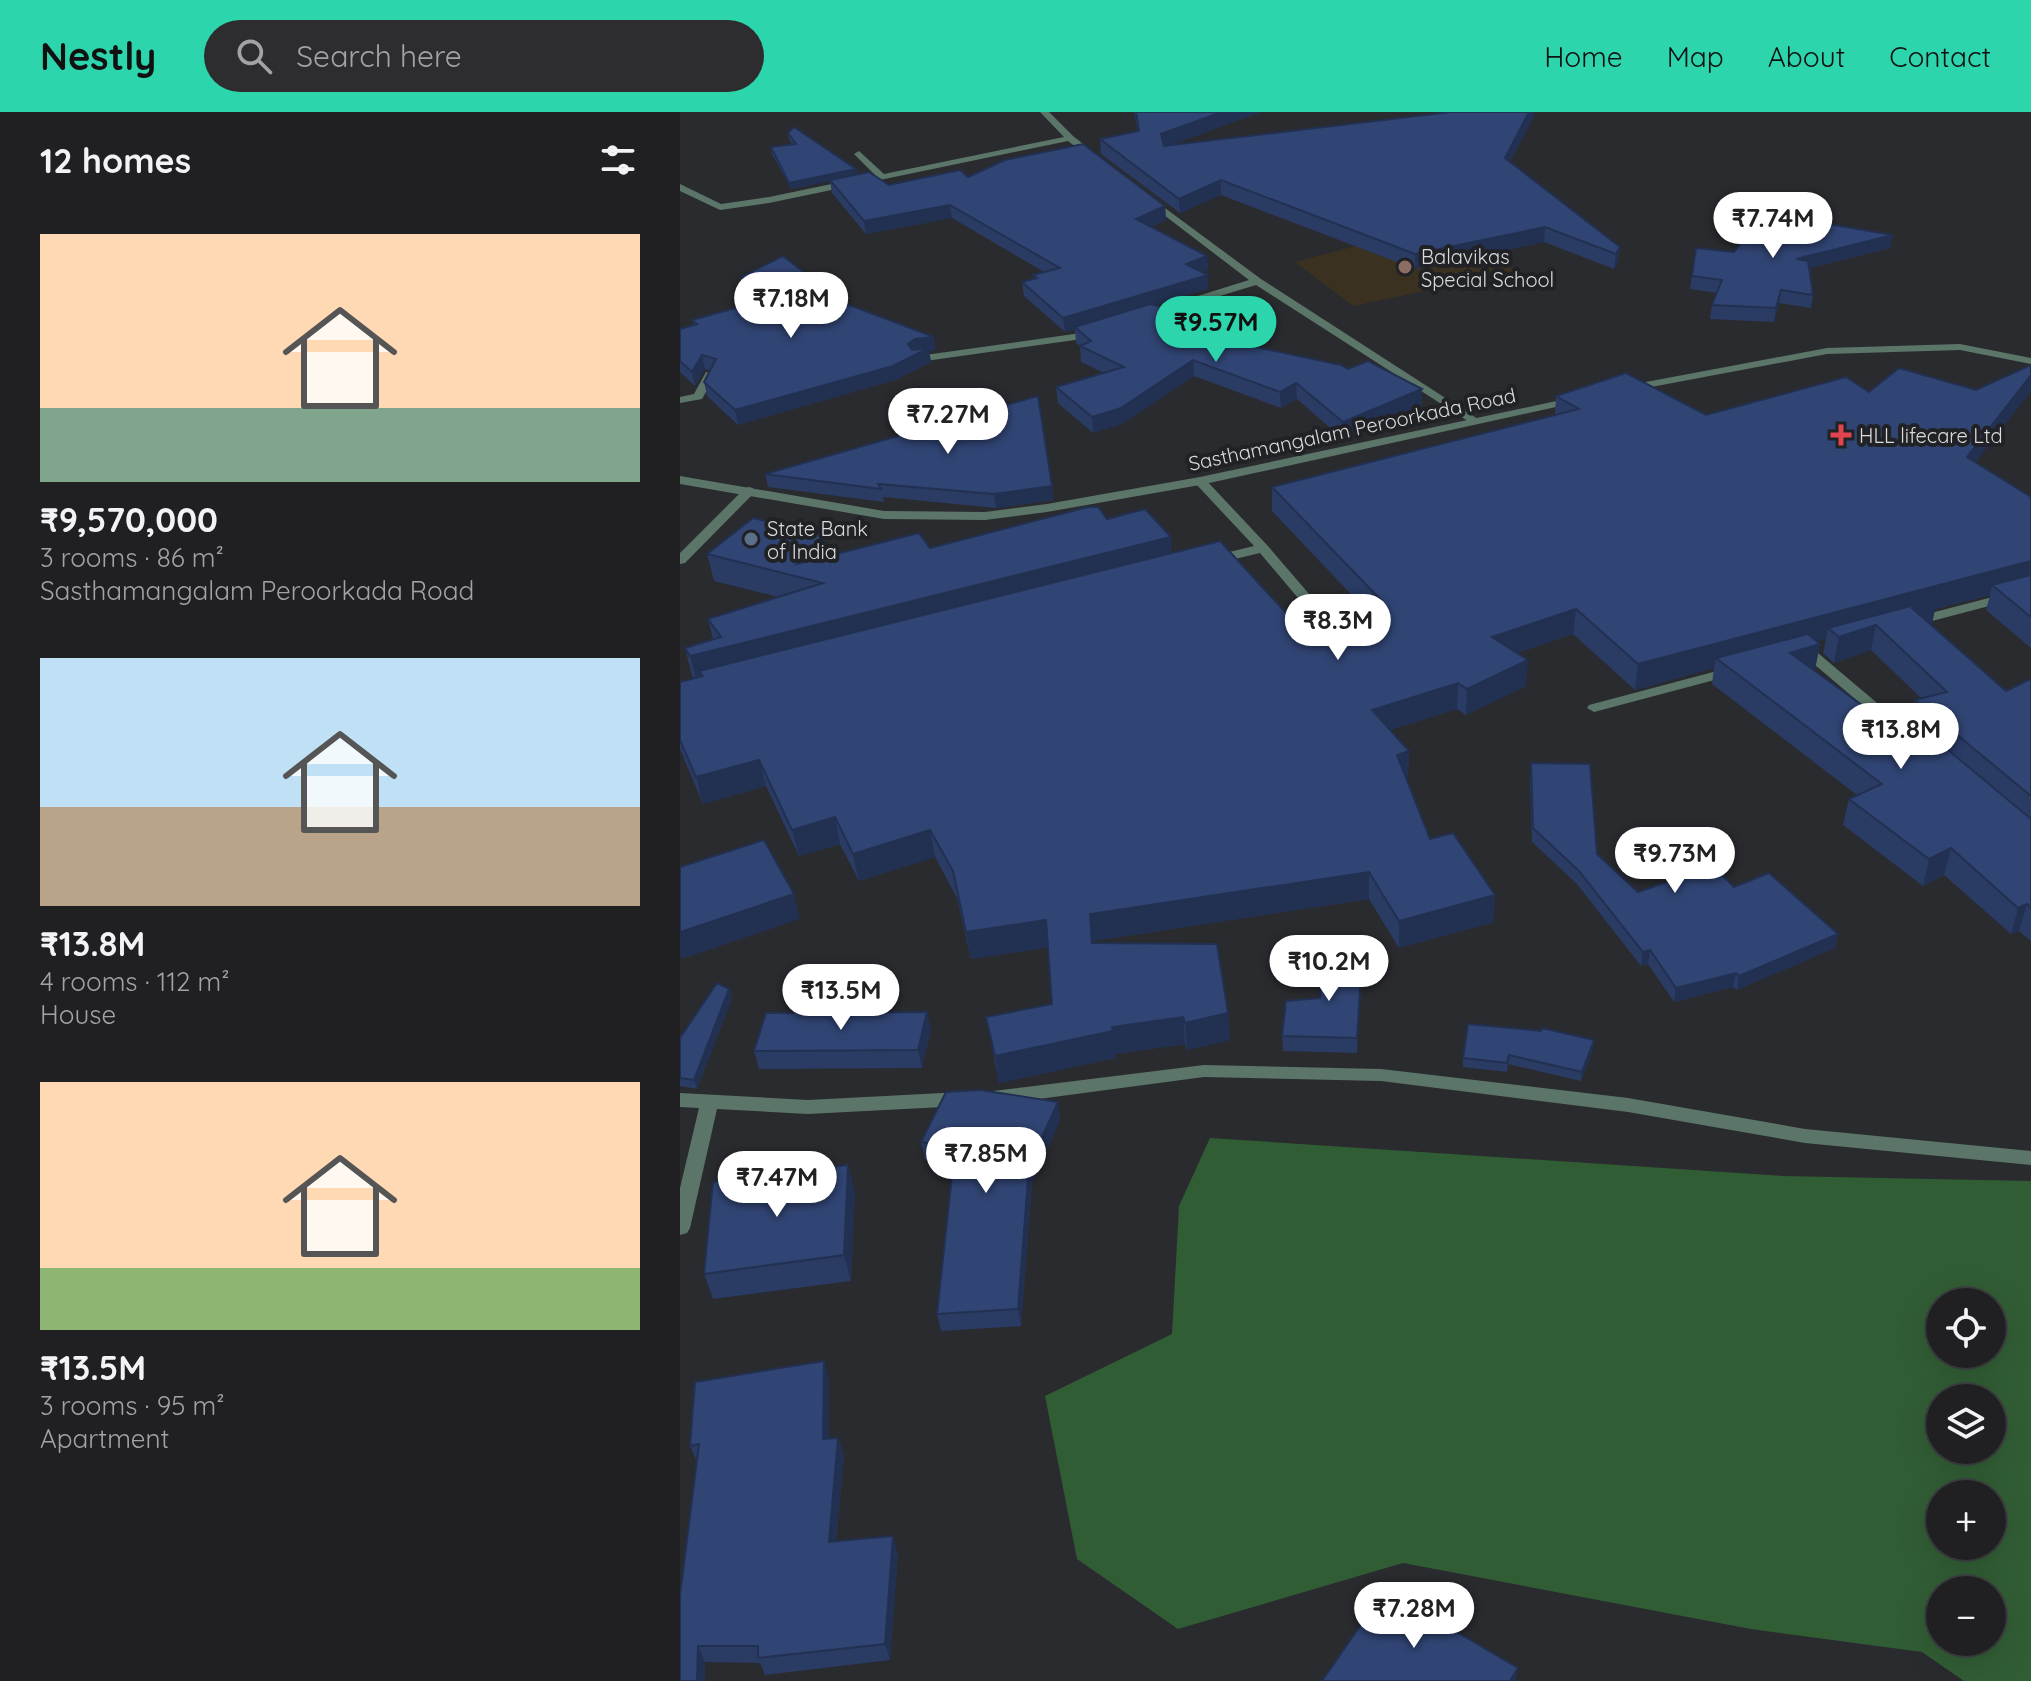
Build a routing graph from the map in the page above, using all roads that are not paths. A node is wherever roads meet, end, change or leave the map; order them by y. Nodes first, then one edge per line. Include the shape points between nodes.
1 (1044, 112) edge
2 (1070, 138) junction
3 (859, 154) dead end
4 (1103, 164) edge
5 (882, 177) junction
6 (681, 188) edge
7 (1137, 190) edge
8 (1257, 281) junction
9 (1134, 319) edge
10 (1105, 328) edge
11 (918, 359) edge
12 (2031, 361) edge
13 (710, 374) edge
14 (1616, 391) edge
15 (1588, 397) edge
16 (680, 400) edge
17 (1475, 421) junction
18 (680, 480) edge
19 (1200, 481) junction
20 (749, 491) junction
21 (1263, 548) junction
22 (680, 560) edge
23 (1202, 563) edge
24 (2031, 591) edge
25 (1897, 627) edge
26 (1341, 640) edge
27 (1807, 651) edge
28 (1746, 667) edge
29 (1594, 708) dead end
30 (1901, 731) edge
31 (680, 1100) edge
32 (710, 1101) junction
33 (2031, 1158) edge
34 (680, 1228) edge

1 - 2 street
2 - 4 street
2 - 5 street
3 - 5 street
5 - 6 street via 720,207
7 - 8 street
8 - 9 street
8 - 17 street
10 - 11 street
12 - 14 street via 1960,347 1827,351
13 - 16 street via 698,397
15 - 17 street, Sasthamangalam Peroorkada Road
17 - 19 street, Sasthamangalam Peroorkada Road
18 - 20 street, Sasthamangalam Peroorkada Road
19 - 20 street, Sasthamangalam Peroorkada Road via 985,516 884,515
19 - 21 street
20 - 22 street
21 - 23 street
21 - 26 street
24 - 25 street
27 - 30 street
28 - 29 street
31 - 32 street
32 - 33 street via 808,1107 996,1097 1204,1071 1381,1075 1628,1105 1805,1136
32 - 34 street

